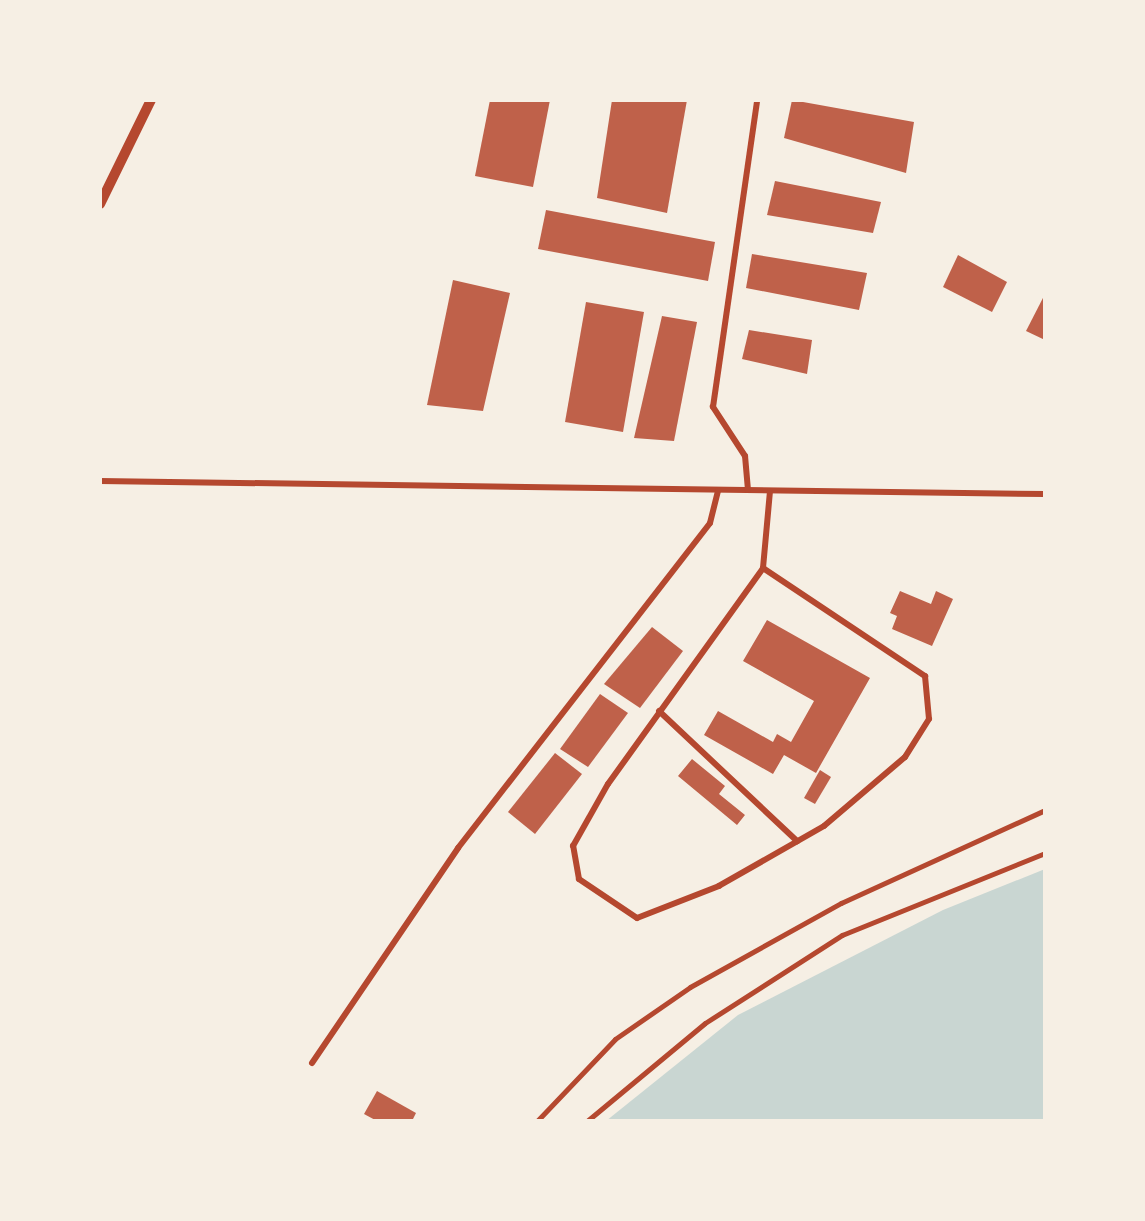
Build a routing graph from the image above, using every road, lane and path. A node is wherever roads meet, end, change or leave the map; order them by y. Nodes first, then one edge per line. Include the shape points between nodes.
1 (151, 100) edge
2 (757, 100) edge
3 (100, 204) edge
4 (100, 481) edge
5 (718, 490) junction
6 (748, 490) junction
7 (770, 491) junction
8 (1045, 494) edge
9 (763, 568) junction
10 (659, 712) junction
11 (1045, 810) edge
12 (798, 841) junction
13 (1045, 853) edge
14 (312, 1063) dead end
15 (537, 1121) edge
16 (588, 1121) edge

1 - 3 street
2 - 6 lane via 713,406 745,456
4 - 5 lane
5 - 6 lane
5 - 14 lane via 710,524 458,848
6 - 7 lane
7 - 8 lane
7 - 9 lane
9 - 10 lane
9 - 12 lane via 925,676 929,719 905,758
10 - 12 lane
10 - 12 lane via 572,846 578,878 637,918 718,886
11 - 15 path via 842,903 690,988 615,1039
13 - 16 path via 842,935 704,1022

